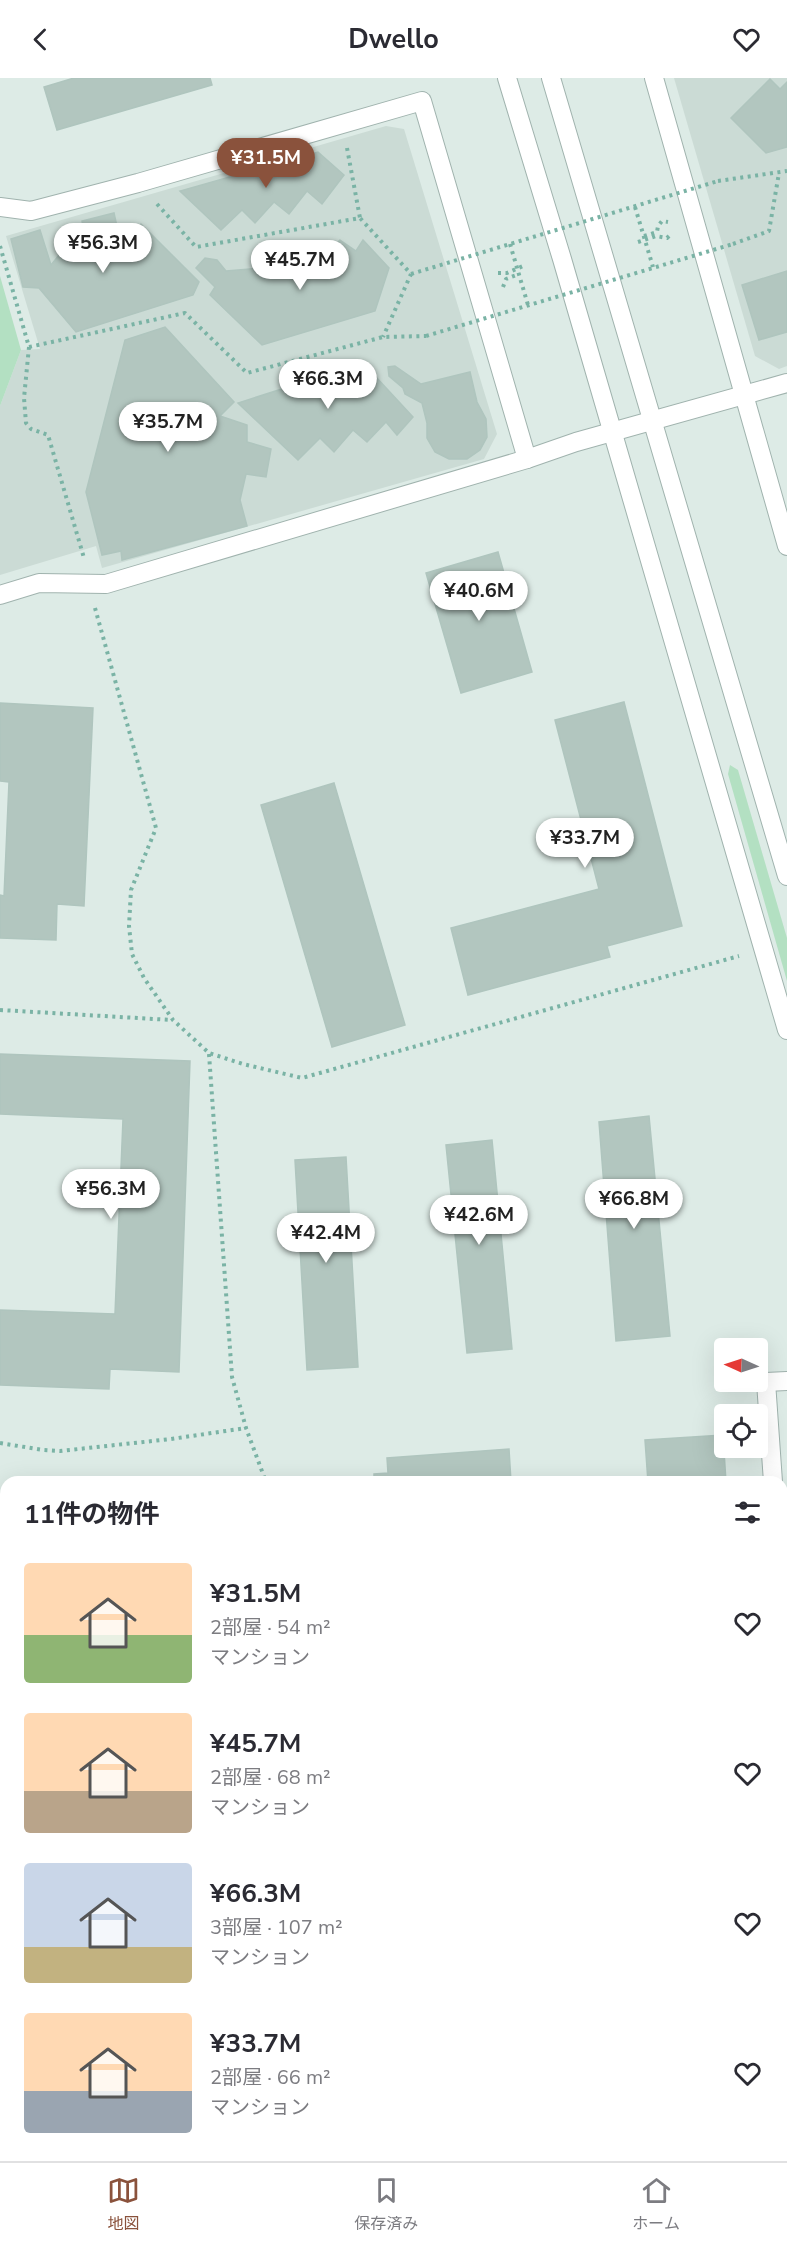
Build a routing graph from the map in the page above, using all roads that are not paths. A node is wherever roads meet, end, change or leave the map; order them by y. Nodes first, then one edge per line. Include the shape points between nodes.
1 (507, 78) edge
2 (551, 78) edge
3 (654, 78) edge
4 (0, 207) edge
5 (787, 383) edge
6 (743, 395) junction
7 (653, 420) junction
8 (613, 432) junction
9 (527, 459) junction
10 (787, 546) edge
11 (0, 595) edge
12 (787, 876) edge
13 (787, 1029) edge
14 (787, 1381) edge
15 (773, 1476) edge

1 - 8 street
2 - 7 street
3 - 6 street
4 - 9 street via 31,211 422,101
5 - 6 street
6 - 7 street
6 - 10 street
7 - 8 street
7 - 12 street
8 - 9 street
8 - 13 street
9 - 11 street via 106,584 39,583
14 - 15 street via 766,1382

